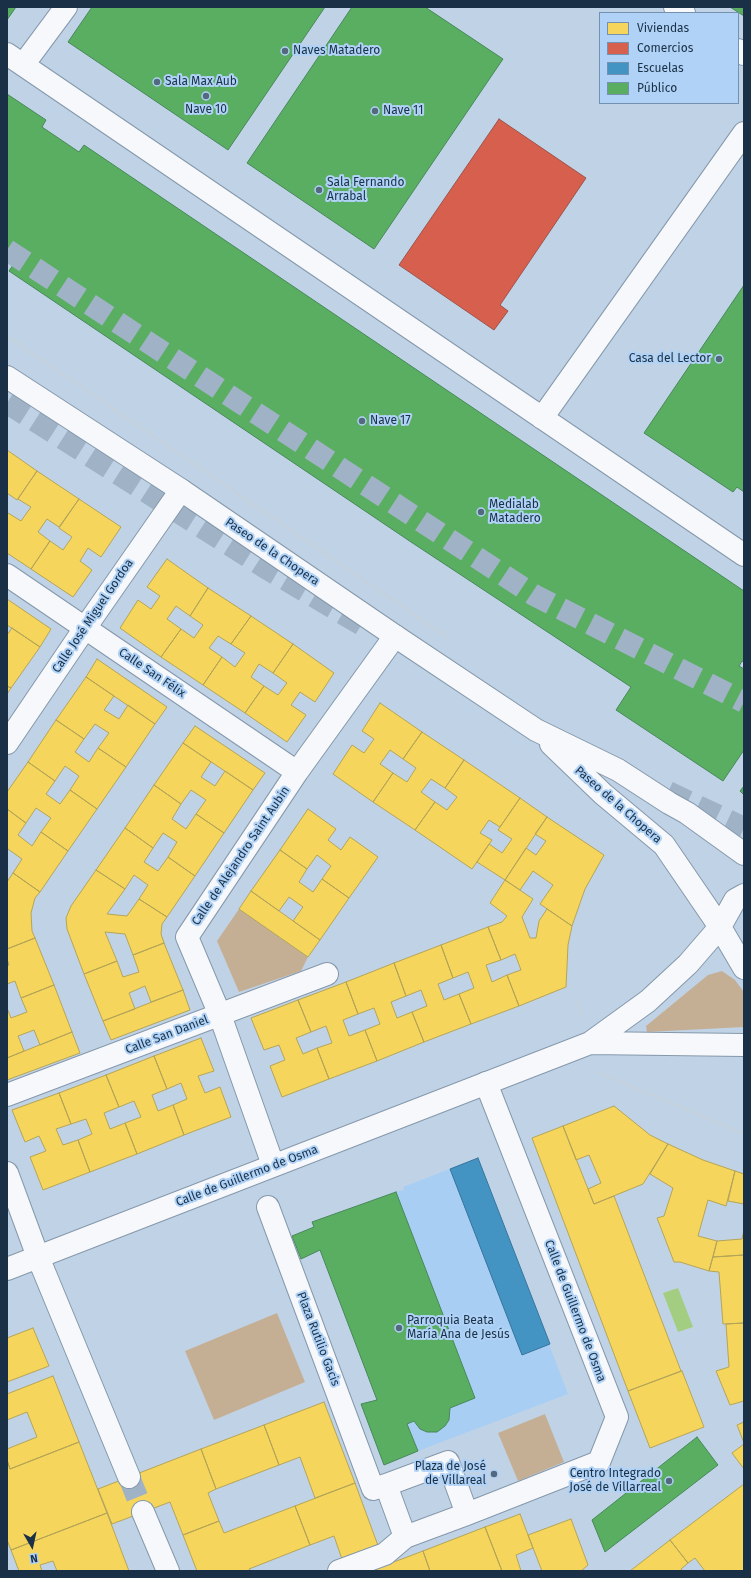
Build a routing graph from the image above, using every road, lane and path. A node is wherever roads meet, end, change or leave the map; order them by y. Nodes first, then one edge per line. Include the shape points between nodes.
1 (66, 7) edge
2 (15, 59) edge
3 (744, 133) edge
4 (7, 336) edge
5 (7, 377) edge
6 (542, 418) junction
7 (181, 490) junction
8 (744, 555) edge
9 (7, 575) edge
10 (85, 628) junction
11 (395, 636) junction
12 (449, 638) dead end
13 (536, 730) junction
14 (7, 744) edge
15 (297, 772) junction
16 (744, 854) edge
17 (744, 895) edge
18 (720, 927) junction
19 (744, 968) edge
20 (327, 974) dead end
21 (576, 999) dead end
22 (220, 1015) junction
23 (588, 1033) junction
24 (744, 1045) edge
25 (598, 1072) dead end
26 (486, 1083) junction
27 (7, 1095) edge
28 (744, 1134) edge
29 (273, 1165) junction
30 (7, 1173) edge
31 (268, 1207) dead end
32 (38, 1257) junction
33 (7, 1269) edge
34 (129, 1477) tunnel mouth
35 (386, 1485) junction
36 (143, 1512) tunnel mouth
37 (467, 1514) junction
38 (405, 1537) junction
39 (168, 1571) edge
40 (339, 1571) edge

1 - 2 street
2 - 6 street
3 - 6 street
4 - 12 path
5 - 7 street, Paseo de la Chopera
6 - 8 street
7 - 10 street, Calle José Miguel Gordoa
7 - 11 street, Paseo de la Chopera
9 - 10 street, Calle San Félix
10 - 14 street, Calle José Miguel Gordoa
10 - 15 street, Calle San Félix
11 - 13 street, Paseo de la Chopera
11 - 15 street, Calle de Alejandro Saint Aubin
13 - 16 street, Paseo de la Chopera via 618,770 687,813
13 - 18 street, Paseo de la Chopera via 603,794 664,845
15 - 22 street, Calle de Alejandro Saint Aubin via 188,937
17 - 18 street, Calle de Guillermo de Osma via 735,900
18 - 19 street, Paseo de la Chopera
18 - 23 street, Calle de Guillermo de Osma via 688,964 648,1002
20 - 22 street, Calle San Daniel
21 - 23 path
22 - 27 street, Calle San Daniel
22 - 29 street, Calle de Alejandro Saint Aubin
23 - 24 street, Calle de Guillermo de Osma
23 - 26 street, Calle de Guillermo de Osma
25 - 28 path
26 - 29 street, Calle de Guillermo de Osma
26 - 37 street, Calle de Guillermo de Osma via 617,1417 600,1462
29 - 32 street, Calle de Guillermo de Osma
30 - 32 street
31 - 35 street, Plaza Rutilio Gacis via 373,1489
32 - 33 street, Calle de Guillermo de Osma
32 - 34 street
35 - 37 street via 448,1462
35 - 38 street
36 - 39 street
37 - 38 street
38 - 40 street via 385,1554

